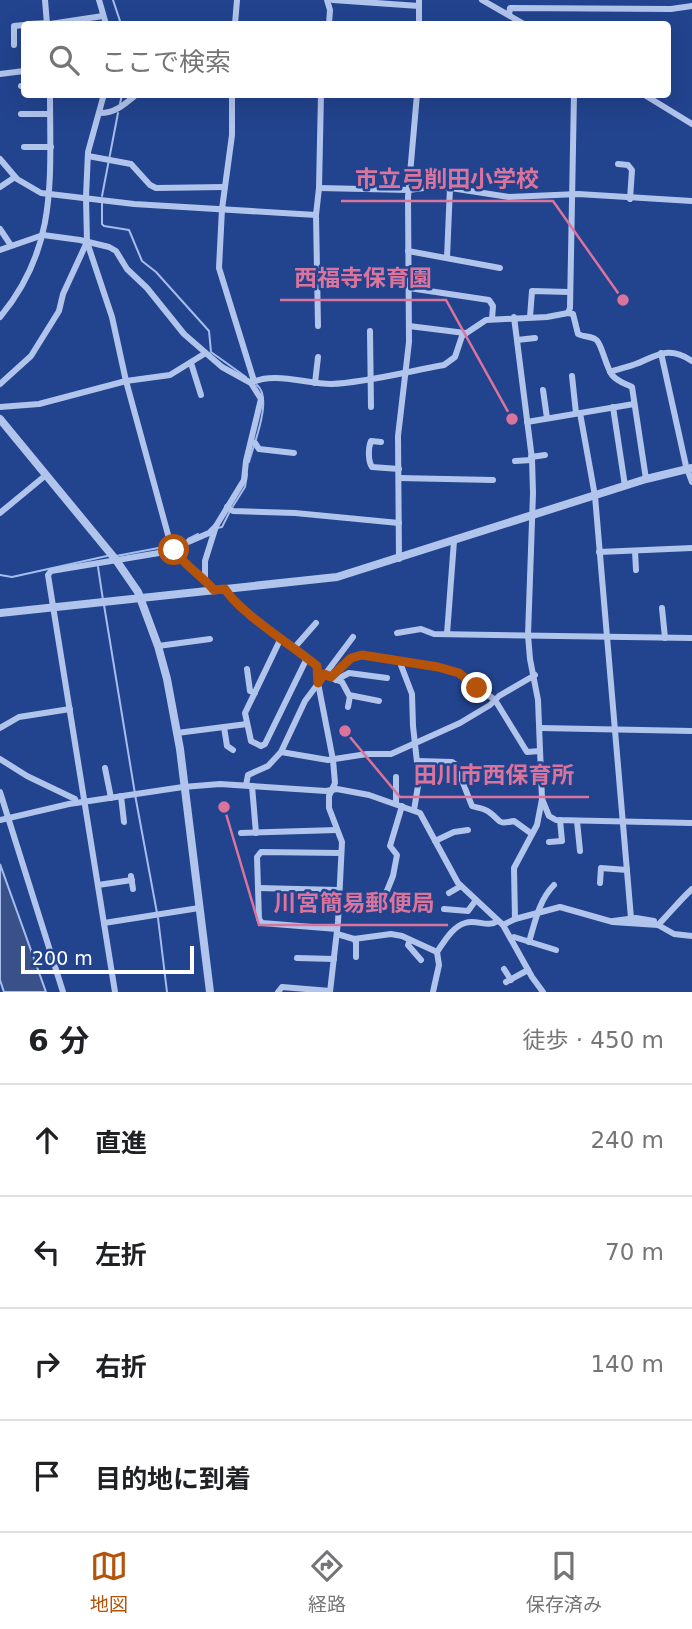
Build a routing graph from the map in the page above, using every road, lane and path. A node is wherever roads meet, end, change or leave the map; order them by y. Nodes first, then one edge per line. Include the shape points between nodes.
1 (45, 0) edge
2 (99, 0) edge
3 (237, 0) edge
4 (327, 0) edge
5 (333, 0) edge
6 (482, 0) edge
7 (419, 3) edge
8 (692, 6) edge
9 (509, 15) junction
10 (103, 16) junction
11 (48, 21) edge
12 (69, 21) edge
13 (105, 21) edge
14 (235, 21) edge
15 (329, 21) edge
16 (419, 21) edge
17 (519, 21) edge
18 (21, 25) edge
19 (15, 45) dead end
20 (21, 71) edge
21 (0, 74) edge
22 (50, 98) edge
23 (103, 98) edge
24 (133, 98) edge
25 (232, 98) edge
26 (321, 98) edge
27 (417, 98) edge
28 (574, 98) edge
29 (650, 98) edge
30 (100, 113) junction
31 (21, 114) dead end
32 (50, 114) junction
33 (692, 124) edge
34 (24, 147) dead end
35 (51, 147) junction
36 (88, 156) junction
37 (0, 159) edge
38 (618, 164) dead end
39 (15, 177) junction
40 (0, 187) edge
41 (224, 187) junction
42 (450, 187) junction
43 (319, 188) junction
44 (409, 190) junction
45 (51, 194) junction
46 (572, 195) junction
47 (86, 197) junction
48 (630, 199) junction
49 (692, 201) edge
50 (222, 209) junction
51 (316, 215) junction
52 (0, 229) edge
53 (43, 235) junction
54 (87, 242) junction
55 (10, 244) junction
56 (0, 250) edge
57 (408, 251) junction
58 (447, 258) junction
59 (500, 268) dead end
60 (409, 288) junction
61 (569, 292) junction
62 (568, 313) junction
63 (0, 317) edge
64 (514, 317) junction
65 (530, 317) junction
66 (492, 319) junction
67 (317, 326) dead end
68 (409, 326) junction
69 (370, 331) dead end
70 (465, 333) junction
71 (535, 338) dead end
72 (517, 340) junction
73 (661, 353) junction
74 (204, 354) junction
75 (318, 357) dead end
76 (692, 361) edge
77 (191, 363) junction
78 (405, 372) junction
79 (610, 372) junction
80 (572, 376) dead end
81 (371, 378) junction
82 (126, 381) junction
83 (253, 382) junction
84 (315, 383) junction
85 (0, 384) edge
86 (543, 390) dead end
87 (201, 395) dead end
88 (634, 404) junction
89 (0, 407) edge
90 (371, 407) dead end
91 (613, 407) junction
92 (578, 413) junction
93 (547, 418) junction
94 (0, 419) edge
95 (527, 422) junction
96 (251, 442) junction
97 (381, 442) dead end
98 (294, 453) dead end
99 (545, 455) dead end
100 (531, 459) junction
101 (515, 461) dead end
102 (690, 468) edge
103 (398, 469) junction
104 (46, 475) junction
105 (398, 478) junction
106 (646, 479) junction
107 (493, 480) dead end
108 (692, 482) edge
109 (625, 486) junction
110 (595, 496) junction
111 (227, 507) junction
112 (0, 513) edge
113 (532, 516) junction
114 (399, 523) junction
115 (216, 526) junction
116 (454, 541) junction
117 (692, 548) edge
118 (174, 550) junction
119 (635, 551) junction
120 (599, 552) junction
121 (399, 559) junction
122 (116, 560) junction
123 (636, 570) dead end
124 (205, 579) junction
125 (225, 589) junction
126 (214, 590) junction
127 (140, 598) junction
128 (53, 607) junction
129 (662, 608) dead end
130 (0, 613) edge
131 (316, 623) dead end
132 (397, 633) dead end
133 (447, 634) junction
134 (528, 635) junction
135 (353, 637) dead end
136 (607, 637) junction
137 (281, 638) junction
138 (665, 638) junction
139 (692, 638) edge
140 (210, 639) dead end
141 (158, 646) junction
142 (295, 648) junction
143 (307, 658) junction
144 (399, 660) junction
145 (247, 669) dead end
146 (535, 675) junction
147 (330, 677) junction
148 (387, 678) dead end
149 (318, 683) junction
150 (254, 693) junction
151 (350, 696) junction
152 (379, 701) dead end
153 (495, 701) junction
154 (348, 707) dead end
155 (70, 709) junction
156 (247, 723) junction
157 (224, 727) junction
158 (540, 728) junction
159 (0, 729) edge
160 (615, 730) junction
161 (692, 732) edge
162 (177, 733) junction
163 (415, 743) junction
164 (233, 750) dead end
165 (540, 751) junction
166 (281, 752) junction
167 (332, 758) junction
168 (0, 759) edge
169 (418, 761) junction
170 (106, 768) dead end
171 (396, 778) dead end
172 (249, 785) junction
173 (183, 787) junction
174 (331, 790) junction
175 (0, 792) edge
176 (121, 796) junction
177 (111, 798) junction
178 (542, 799) junction
179 (85, 802) junction
180 (76, 803) junction
181 (399, 805) junction
182 (414, 810) junction
183 (4, 818) edge
184 (561, 821) junction
185 (577, 821) junction
186 (124, 822) dead end
187 (623, 822) junction
188 (692, 823) edge
189 (337, 830) junction
190 (468, 830) dead end
191 (241, 833) dead end
192 (256, 833) junction
193 (532, 834) junction
194 (435, 841) junction
195 (549, 842) dead end
196 (580, 850) dead end
197 (341, 853) junction
198 (627, 870) junction
199 (600, 883) dead end
200 (98, 885) junction
201 (554, 885) dead end
202 (461, 886) junction
203 (258, 888) junction
204 (133, 889) dead end
205 (692, 889) edge
206 (338, 890) junction
207 (449, 893) dead end
208 (384, 898) dead end
209 (476, 900) junction
210 (199, 908) junction
211 (444, 909) dead end
212 (538, 913) junction
213 (631, 918) junction
214 (515, 919) junction
215 (612, 922) junction
216 (104, 923) junction
217 (500, 923) junction
218 (659, 924) junction
219 (337, 932) junction
220 (692, 936) edge
221 (511, 938) junction
222 (354, 939) junction
223 (410, 940) junction
224 (529, 942) junction
225 (556, 950) dead end
226 (437, 952) junction
227 (356, 957) dead end
228 (297, 958) dead end
229 (334, 959) junction
230 (421, 960) dead end
231 (504, 969) dead end
232 (528, 970) junction
233 (330, 991) edge
234 (63, 992) edge
235 (115, 992) edge
236 (210, 992) edge
237 (278, 992) edge
238 (433, 992) edge
239 (543, 992) edge

1 - 11 street
2 - 10 street
3 - 14 street
4 - 15 street
5 - 7 street
6 - 9 street
7 - 16 street
8 - 9 street via 510,8
9 - 17 street
10 - 12 street
10 - 13 street
18 - 19 street via 14,26
20 - 21 street
22 - 32 street
23 - 30 street
24 - 30 street via 116,110
25 - 41 street
26 - 43 street
27 - 44 street
28 - 46 street
29 - 33 street
30 - 36 street
31 - 32 street
32 - 35 street
34 - 35 street
35 - 45 street
36 - 41 street via 131,164 156,188
36 - 47 street
37 - 39 street
38 - 48 street via 628,164 632,170
39 - 40 street
39 - 45 street via 29,188
41 - 50 street
42 - 44 street
42 - 46 street via 509,197
42 - 58 street
43 - 44 street
43 - 51 street
44 - 57 street
45 - 47 street
45 - 53 street
46 - 48 street
46 - 61 street
47 - 50 street
47 - 54 street
48 - 49 street
50 - 51 street
50 - 83 street via 219,274
51 - 67 street
52 - 55 street
53 - 54 street
53 - 55 street
53 - 63 street via 32,268
54 - 74 street via 116,251
54 - 82 street via 112,317
54 - 85 street via 45,334 31,356
55 - 56 street
57 - 58 street
57 - 60 street
58 - 59 street
60 - 66 street via 489,300
60 - 68 street
61 - 62 street
61 - 65 street via 531,291
62 - 65 street
62 - 79 street via 573,314 578,334 599,342
64 - 65 street
64 - 66 street
64 - 72 street
66 - 70 street
68 - 70 street
68 - 78 street
69 - 81 street
70 - 78 street via 452,361
71 - 72 street
72 - 95 street
73 - 76 street via 681,354
73 - 79 street
73 - 102 street
74 - 77 street
74 - 83 street
75 - 84 street
77 - 82 street via 170,375
77 - 87 street
78 - 81 street
78 - 103 street
79 - 88 street via 632,387
80 - 92 street
81 - 84 street
81 - 90 street
82 - 89 street via 39,404
82 - 118 street
83 - 84 street via 280,378
83 - 96 street via 261,399
86 - 93 street
88 - 91 street
88 - 106 street
91 - 92 street
91 - 109 street
92 - 93 street
92 - 110 street
93 - 95 street
94 - 104 street
95 - 100 street
96 - 98 street via 259,449
96 - 111 street via 244,480
97 - 103 street via 371,441 370,464
99 - 100 street
100 - 101 street
100 - 113 street
102 - 106 street
102 - 108 street
103 - 105 street
104 - 112 street
104 - 122 street
105 - 107 street
105 - 114 street
106 - 109 street
109 - 110 street
110 - 113 street
110 - 120 street
111 - 114 street
111 - 115 street
113 - 116 street
113 - 134 street
114 - 121 street
115 - 118 street
115 - 124 street via 205,561
116 - 121 street
116 - 133 street
117 - 119 street
118 - 122 street
118 - 124 street
119 - 120 street
119 - 123 street
120 - 136 street
121 - 125 street via 327,579
122 - 127 street
122 - 128 street via 51,571
124 - 126 street
125 - 126 street
125 - 137 street
126 - 127 street
127 - 128 street
127 - 141 street
128 - 130 street
128 - 155 street
129 - 138 street
131 - 142 street
132 - 133 street via 421,629
133 - 134 street
134 - 136 street
134 - 146 street
135 - 147 street
136 - 138 street
136 - 160 street
137 - 142 street
137 - 150 street
138 - 139 street
140 - 141 street
141 - 162 street
142 - 143 street
143 - 149 street via 317,666
143 - 156 street via 265,744 251,741
144 - 147 street via 357,656
144 - 153 street via 459,673
144 - 163 street via 412,694
145 - 150 street
146 - 153 street
146 - 158 street
147 - 148 street via 348,673
147 - 149 street
147 - 151 street via 342,682
149 - 166 street via 304,701
149 - 167 street
150 - 156 street via 245,713
151 - 152 street
151 - 154 street
153 - 163 street
153 - 165 street via 527,752
155 - 159 street via 19,717
155 - 179 street
156 - 157 street
157 - 162 street
157 - 164 street via 227,746
158 - 160 street
158 - 165 street
160 - 161 street
160 - 187 street
162 - 173 street
163 - 167 street via 391,754
163 - 169 street
165 - 178 street
166 - 167 street
166 - 172 street via 268,766 248,775
167 - 174 street via 335,783
168 - 180 street
169 - 182 street
169 - 193 street via 452,762 472,806 502,823 514,821
170 - 177 street
171 - 181 street
172 - 173 street
172 - 174 street
172 - 192 street
173 - 176 street
173 - 210 street
174 - 181 street
174 - 189 street via 329,808
175 - 183 street
176 - 177 street
176 - 186 street
177 - 179 street
178 - 184 street via 549,816
178 - 193 street
179 - 180 street
179 - 200 street
180 - 183 street
181 - 182 street
181 - 208 street via 390,846 397,855
182 - 194 street via 425,819
183 - 234 street
184 - 185 street
184 - 195 street via 562,841
185 - 187 street
185 - 196 street
187 - 188 street
187 - 198 street
189 - 192 street
189 - 197 street
190 - 194 street
191 - 192 street
193 - 214 street via 514,868
194 - 202 street
197 - 203 street via 261,852 257,857
197 - 206 street
198 - 199 street via 601,868
198 - 213 street
200 - 204 street via 131,878
200 - 216 street
201 - 212 street
202 - 207 street
202 - 209 street
203 - 206 street
203 - 219 street via 262,923
205 - 218 street
206 - 219 street
209 - 211 street via 468,911
209 - 217 street
210 - 216 street
210 - 236 street
212 - 214 street
212 - 215 street via 560,906
212 - 224 street
213 - 215 street
213 - 218 street
214 - 217 street
215 - 218 street
216 - 235 street
217 - 221 street
217 - 226 street via 464,923
218 - 220 street via 674,934
219 - 222 street
219 - 229 street
221 - 224 street
221 - 232 street
222 - 223 street via 391,934
222 - 227 street
223 - 226 street
223 - 230 street via 408,945
224 - 225 street
226 - 238 street
228 - 229 street
229 - 233 street
231 - 232 street via 509,981
232 - 239 street
233 - 237 street via 282,987

